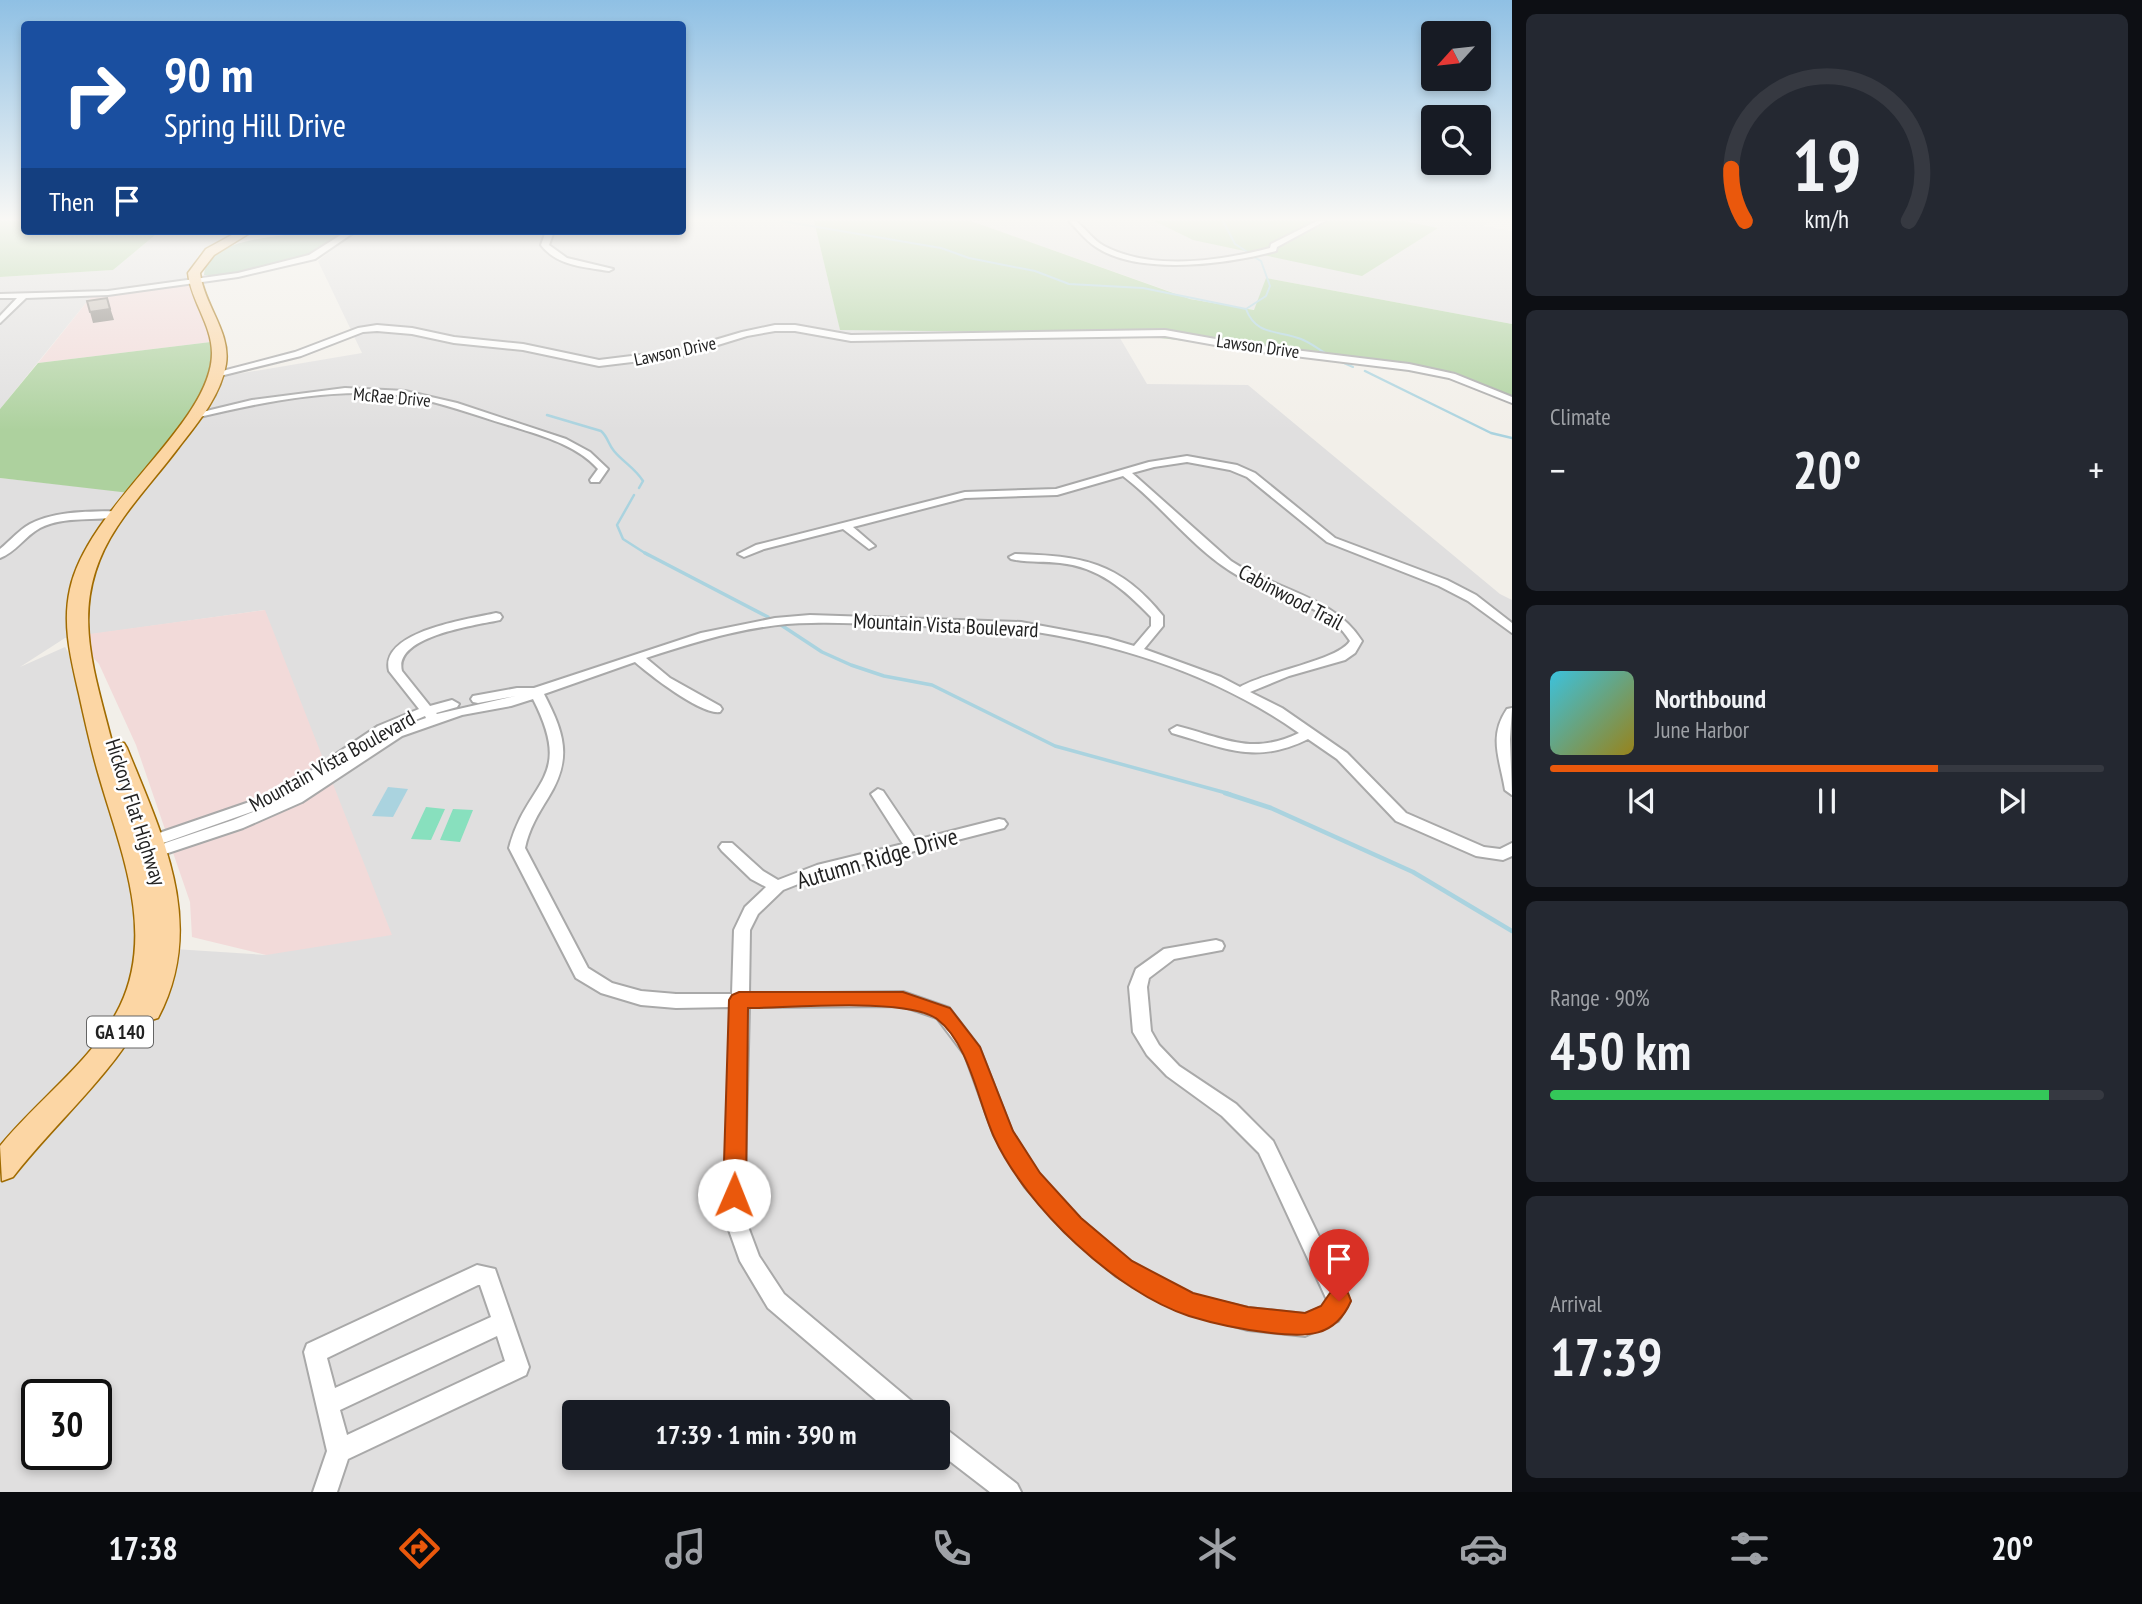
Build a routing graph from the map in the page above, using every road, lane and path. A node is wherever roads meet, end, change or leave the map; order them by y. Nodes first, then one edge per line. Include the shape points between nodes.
1 (127, 291) edge
2 (198, 291) edge
3 (24, 295) junction
4 (0, 296) edge
5 (0, 321) edge
6 (216, 374) junction
7 (1512, 400) edge
8 (195, 415) junction
9 (1124, 472) junction
10 (595, 480) dead end
11 (119, 514) junction
12 (845, 525) junction
13 (869, 546) dead end
14 (744, 554) dead end
15 (0, 555) edge
16 (1015, 558) dead end
17 (496, 617) dead end
18 (1512, 629) edge
19 (1136, 651) junction
20 (638, 658) junction
21 (536, 692) junction
22 (1241, 692) junction
23 (715, 709) dead end
24 (1512, 712) edge
25 (431, 715) junction
26 (1177, 730) dead end
27 (1310, 733) junction
28 (1512, 790) edge
29 (878, 794) dead end
30 (999, 824) dead end
31 (912, 847) junction
32 (727, 848) dead end
33 (1512, 848) edge
34 (143, 851) junction
35 (777, 886) junction
36 (1216, 946) dead end
37 (739, 1000) junction
38 (1, 1168) edge
39 (503, 1322) junction
40 (893, 1400) edge
41 (327, 1404) junction
42 (950, 1446) edge
43 (339, 1451) junction
44 (325, 1492) edge
45 (1009, 1492) edge

1 - 3 street
2 - 6 main road, Hickory Flat Highway / GA 140 via 220,347
3 - 4 street
3 - 5 street
6 - 7 street, Lawson Drive via 298,355 354,332 377,328 523,347 599,363 682,353 775,328 851,338 1165,333 1409,367 1452,376
6 - 8 main road, Hickory Flat Highway / GA 140
8 - 10 street, McRae Drive via 307,395 376,392 431,398 538,431 589,455 603,469
8 - 11 main road, Hickory Flat Highway / GA 140
9 - 12 street via 1057,492 965,495
9 - 18 street via 1187,459 1233,467 1251,475 1331,540 1443,583 1472,598
9 - 22 street, Cabinwood Trail via 1242,573 1325,611 1352,630 1356,641 1352,650 1340,657
11 - 15 street via 46,521
11 - 34 main road, Hickory Flat Highway / GA 140 via 93,552 80,584 77,643 100,741
12 - 13 street
12 - 14 street
16 - 19 street via 1082,561 1109,572 1157,616 1157,626
17 - 25 street via 430,633 397,655 398,675
19 - 20 street, Mountain Vista Boulevard via 1021,626 810,619 736,627
19 - 22 street, Mountain Vista Boulevard
20 - 21 street, Mountain Vista Boulevard
20 - 23 street via 665,681
21 - 25 street, Mountain Vista Boulevard via 520,701
21 - 37 street via 552,728 557,755 555,770 521,829 517,848 582,973 607,988 641,998
22 - 27 street, Mountain Vista Boulevard
24 - 28 street via 1504,721 1502,737
25 - 34 street, Mountain Vista Boulevard via 288,803 238,824
26 - 27 street via 1259,748 1274,748
27 - 33 street, Mountain Vista Boulevard via 1363,775 1401,817 1481,852 1503,855
29 - 31 street
30 - 31 street, Autumn Ridge Drive
31 - 35 street, Autumn Ridge Drive
32 - 35 street
34 - 38 main road, Hickory Flat Highway / GA 140 via 168,924 163,973 145,1017 91,1093 34,1146
35 - 37 street, Autumn Ridge Drive via 751,911 742,930
36 - 37 street via 1170,953 1142,974 1138,986 1142,1032 1174,1070 1230,1110 1266,1147 1339,1301 1330,1314 1305,1325 1248,1319 1189,1304 1123,1269 1032,1181 1004,1135 973,1052 943,1013 903,999
37 - 40 street, Autumn Ridge Drive via 734,1216 750,1261 776,1301
39 - 41 street
39 - 41 street via 488,1276 477,1275 315,1352
39 - 43 street via 518,1367
41 - 43 street
42 - 45 street
43 - 44 street

